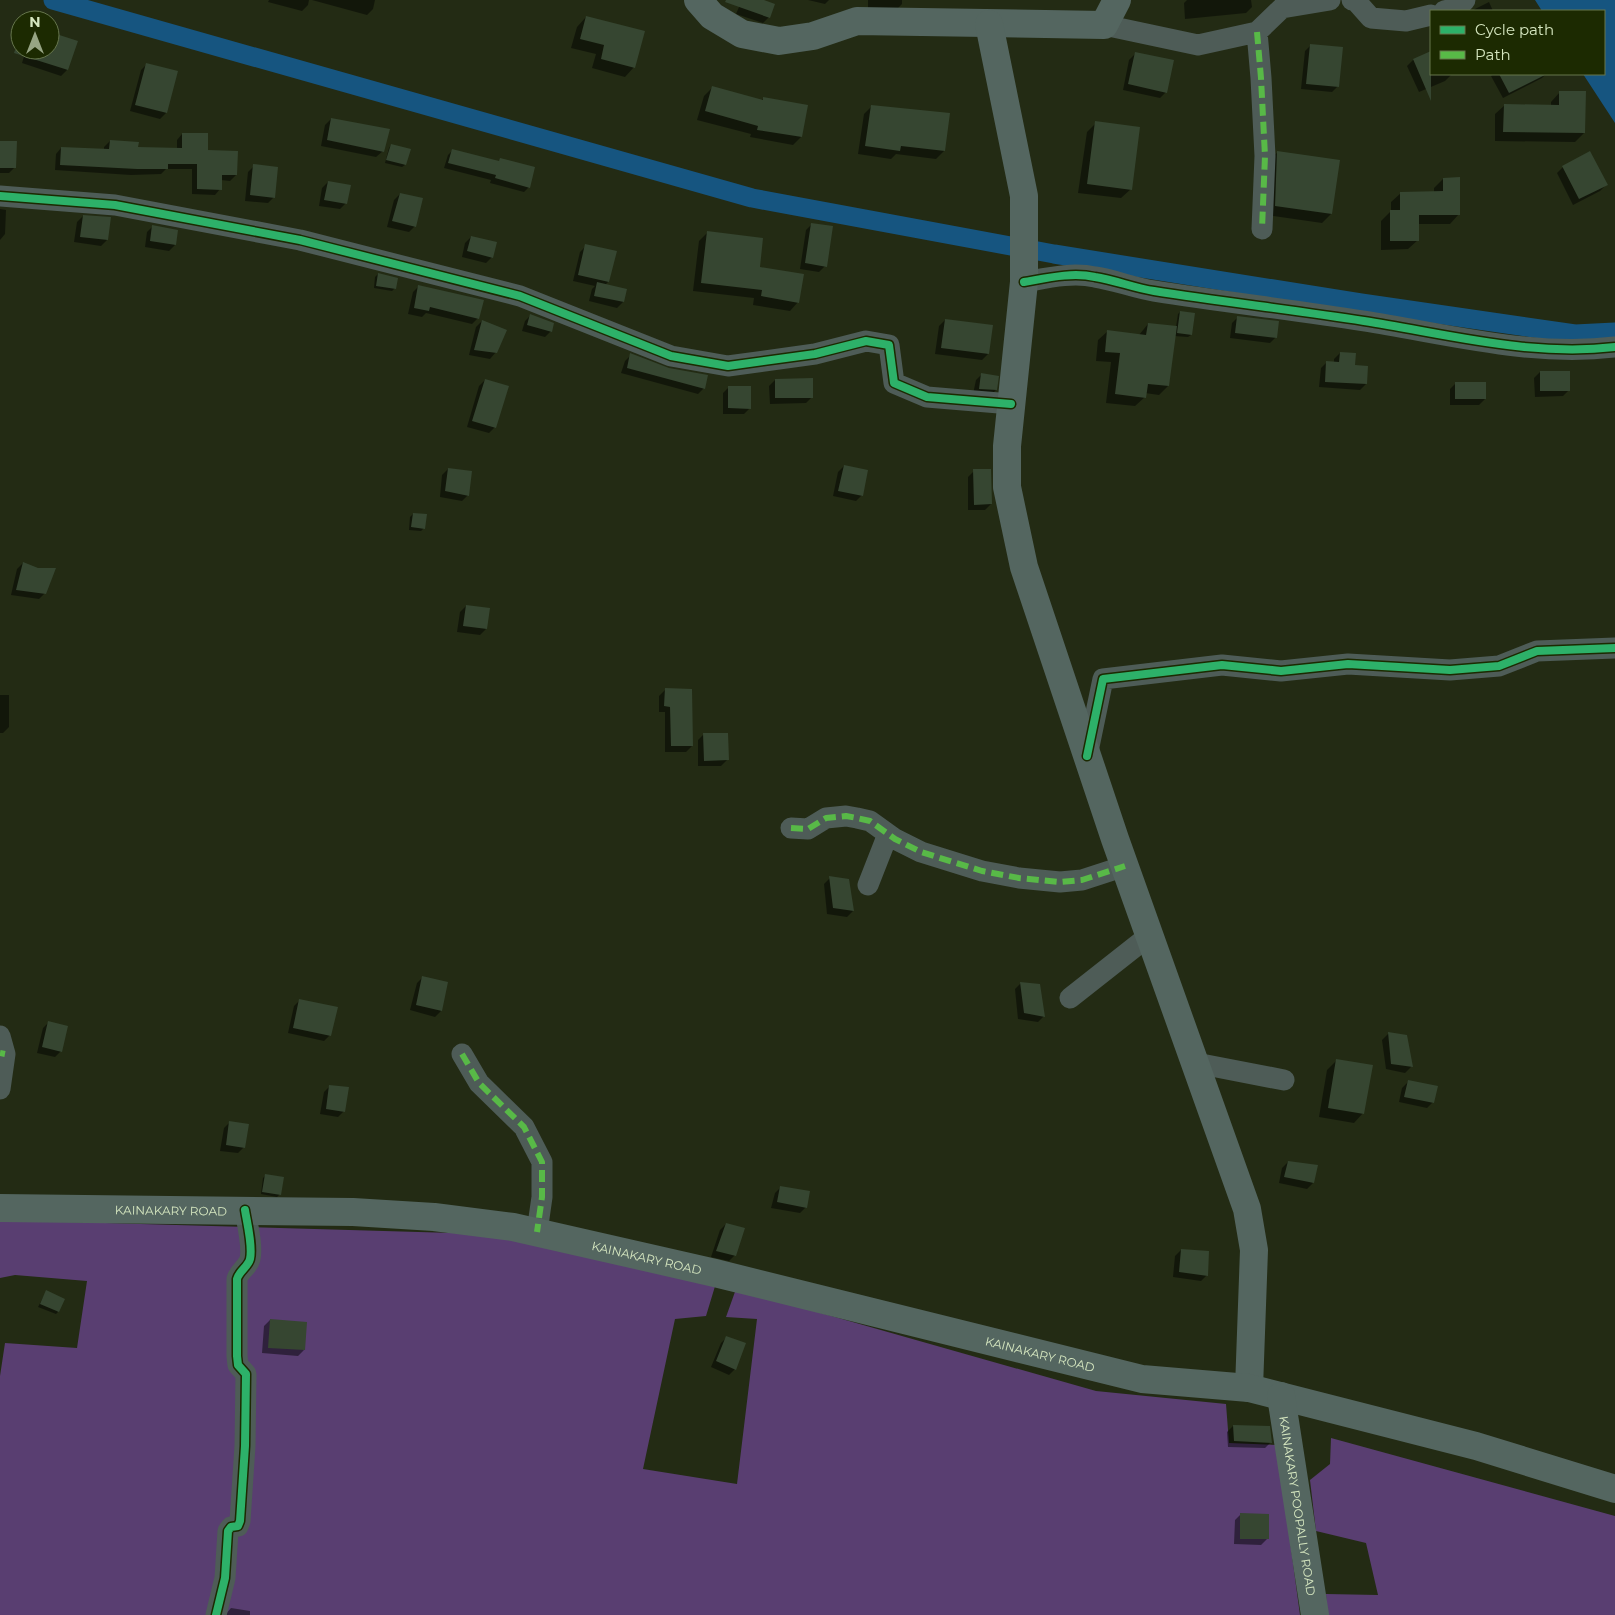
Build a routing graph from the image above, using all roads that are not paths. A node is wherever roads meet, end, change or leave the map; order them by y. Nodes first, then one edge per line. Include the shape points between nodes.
1 (698, 0) edge
2 (1117, 0) edge
3 (1330, 0) edge
4 (1352, 0) edge
5 (1464, 0) edge
6 (1448, 10) edge
7 (1430, 15) edge
8 (989, 24) junction
9 (1104, 25) junction
10 (1257, 32) junction
11 (0, 196) edge
12 (1262, 229) dead end
13 (1024, 274) junction
14 (1615, 348) edge
15 (1011, 404) junction
16 (1615, 648) edge
17 (1087, 756) junction
18 (791, 828) dead end
19 (888, 834) junction
20 (1125, 866) junction
21 (868, 885) dead end
22 (1150, 936) junction
23 (1070, 998) dead end
24 (0, 1036) edge
25 (462, 1054) dead end
26 (1196, 1063) junction
27 (1284, 1080) dead end
28 (0, 1089) edge
29 (0, 1208) edge
30 (245, 1210) junction
31 (537, 1232) junction
32 (1249, 1388) junction
33 (1281, 1396) junction
34 (1615, 1489) edge
35 (216, 1615) edge
36 (1315, 1615) edge

1 - 8 main road via 712,16 742,34 779,41 813,36 857,21
2 - 9 main road
3 - 10 street via 1282,8
4 - 7 street via 1371,18 1406,21
5 - 6 street via 1457,8
8 - 9 main road
8 - 13 main road via 1024,196
9 - 10 street via 1198,44
10 - 12 street via 1265,156
11 - 15 street via 115,205 300,240 520,296 671,356 728,366 815,354 866,341 889,345 894,383 927,397
13 - 14 street via 1094,276 1153,291 1543,350
13 - 15 main road
15 - 17 main road via 1007,487 1024,567
16 - 17 street via 1537,651 1499,666 1450,670 1348,664 1281,671 1222,665 1103,680
17 - 20 main road
18 - 19 street via 808,829 826,818 846,816 870,821
19 - 20 street via 921,852 982,871 1019,878 1060,882 1082,880
19 - 21 street
20 - 22 main road
22 - 23 street
22 - 26 main road
24 - 28 street via 5,1054
25 - 31 street via 479,1083 524,1127 542,1162
26 - 27 street
26 - 32 main road via 1246,1209 1254,1250
29 - 30 main road, KAINAKARY ROAD
30 - 31 main road, KAINAKARY ROAD via 434,1217
30 - 35 street via 250,1260 238,1275 236,1356 238,1365 246,1374 246,1446 240,1520 238,1526 228,1531 225,1578
31 - 32 main road, KAINAKARY ROAD via 1142,1379
32 - 33 main road, KAINAKARY ROAD
33 - 34 main road, KAINAKARY ROAD via 1476,1446
33 - 36 main road, KAINAKARY POOPALLY ROAD

